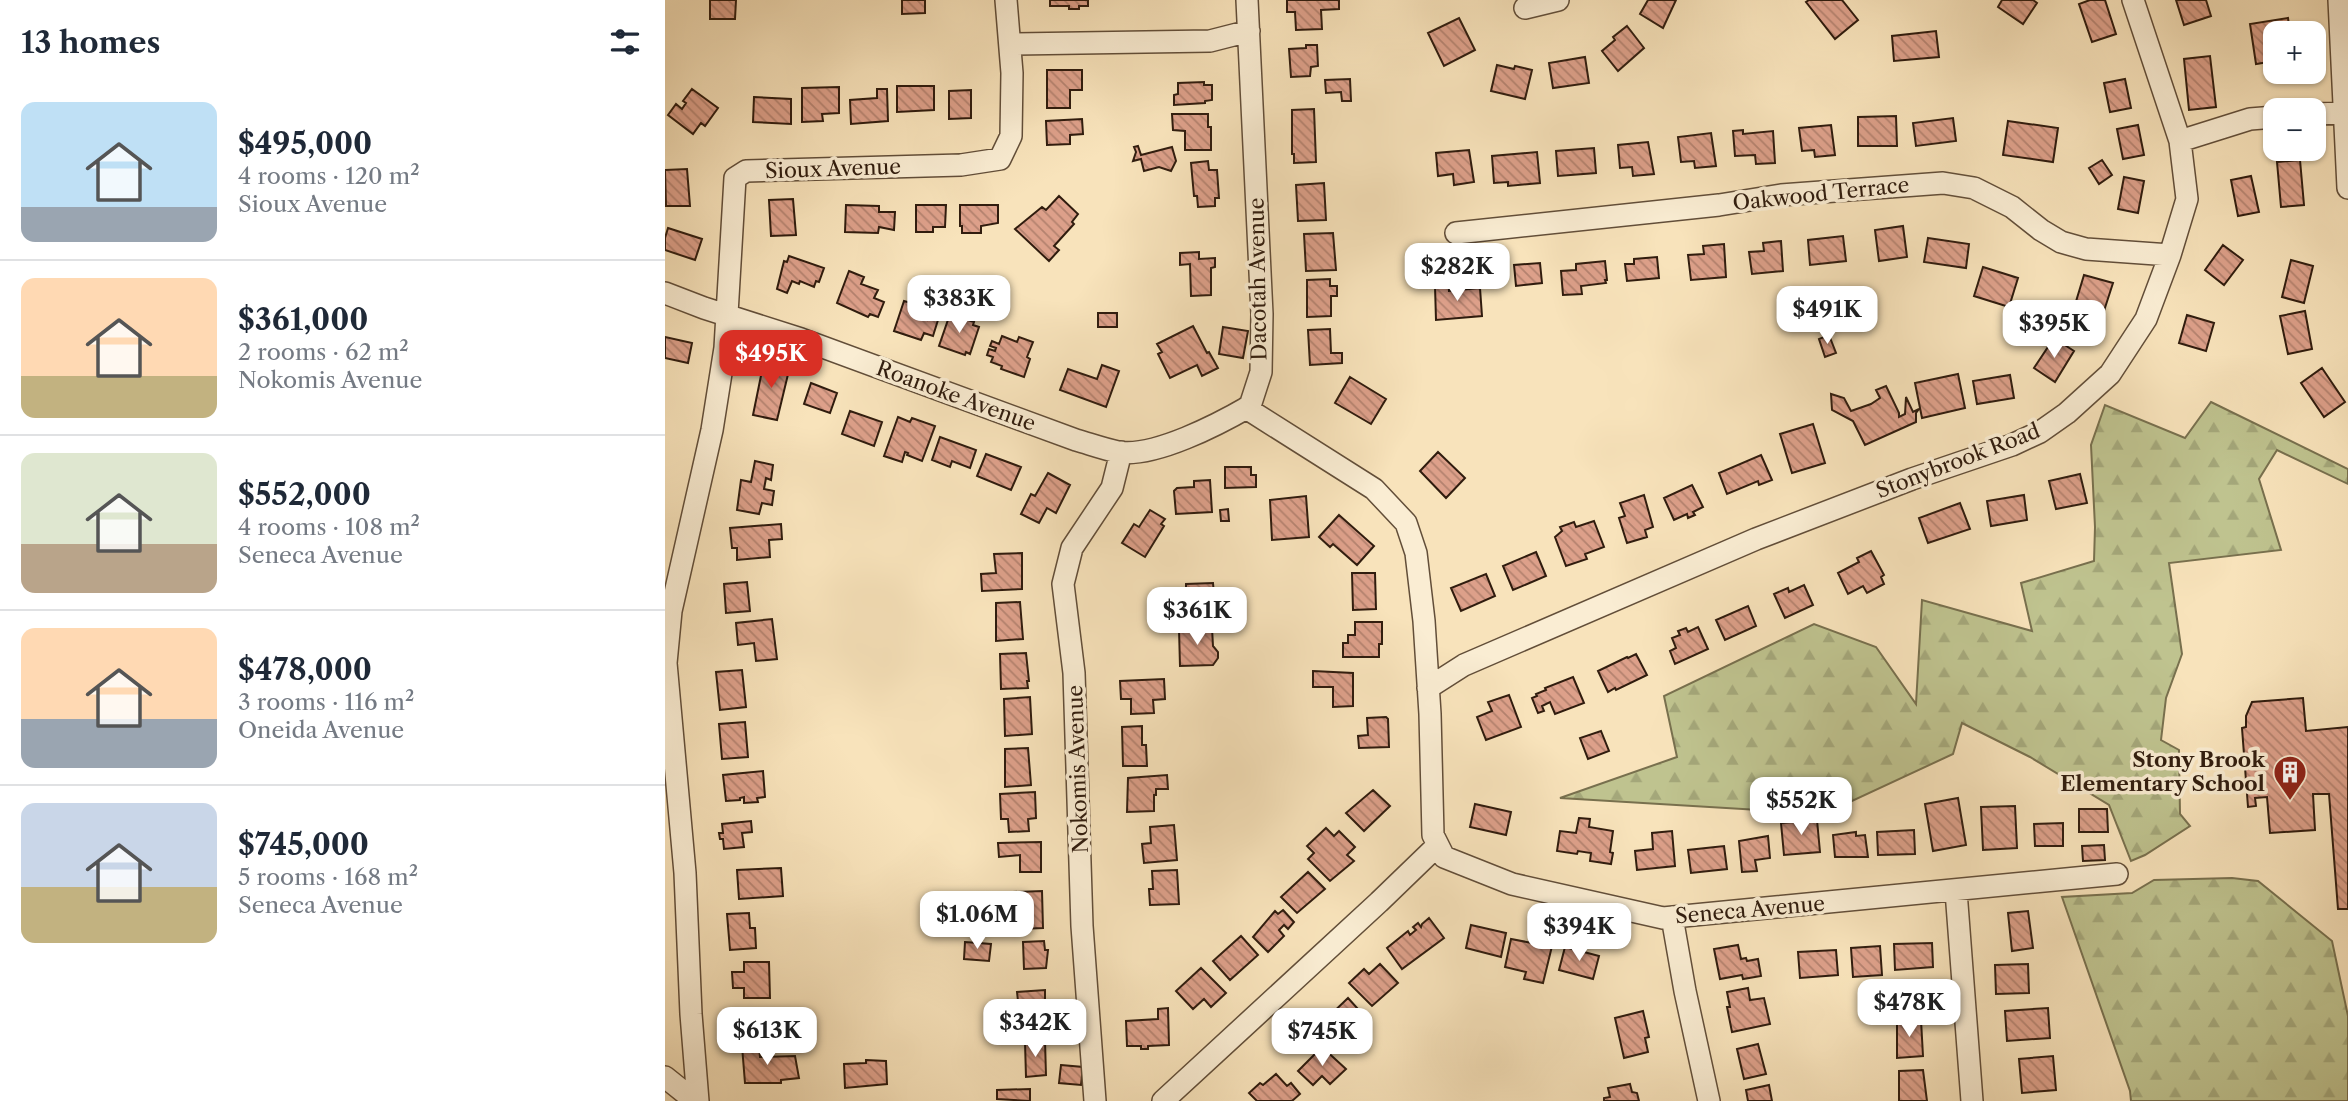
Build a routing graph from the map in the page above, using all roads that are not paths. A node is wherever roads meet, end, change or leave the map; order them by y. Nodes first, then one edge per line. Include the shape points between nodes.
1 (1006, 0) edge
2 (1247, 0) edge
3 (1558, 0) edge
4 (2133, 0) edge
5 (2339, 0) edge
6 (1525, 8) dead end
7 (1249, 31) junction
8 (1010, 44) junction
9 (2344, 113) junction
10 (2326, 114) edge
11 (2263, 118) edge
12 (2180, 141) junction
13 (2348, 188) edge
14 (1456, 233) dead end
15 (2170, 255) junction
16 (665, 293) edge
17 (727, 316) junction
18 (1246, 408) junction
19 (1121, 452) junction
20 (1428, 688) junction
21 (1437, 845) junction
22 (2117, 874) dead end
23 (1956, 891) junction
24 (1672, 917) junction
25 (665, 1077) edge
26 (697, 1101) edge
27 (1095, 1101) edge
28 (1163, 1101) edge
29 (1709, 1101) edge
30 (1972, 1101) edge

1 - 8 street
2 - 7 street, Dacotah Avenue
3 - 6 street
4 - 12 street, Stonybrook Road
5 - 9 street
7 - 8 street via 1210,41
7 - 18 street, Dacotah Avenue via 1262,314 1261,372
8 - 17 street, Sioux Avenue via 1011,136 1000,159 961,165 745,171 736,178
9 - 10 street
9 - 13 street
11 - 12 street
12 - 15 street, Stonybrook Road via 2187,198
14 - 15 street, Oakwood Terrace via 1781,195 1943,183 1974,188 2012,207 2061,242
15 - 20 street, Stonybrook Road via 2145,319 2109,373 2067,414 2039,432 1756,539 1464,665
16 - 17 street, Roanoke Avenue
17 - 19 street, Roanoke Avenue
17 - 26 street, Sioux Avenue via 712,430 671,611 666,663 685,873
18 - 19 street, Roanoke Avenue via 1210,428 1153,449
18 - 20 street via 1374,489 1406,523 1416,553
19 - 27 street, Nokomis Avenue via 1112,488 1072,548 1063,584 1075,673 1082,926
20 - 21 street
21 - 24 street, Seneca Avenue via 1444,857 1512,884
21 - 28 street
22 - 23 street, Seneca Avenue
23 - 24 street, Seneca Avenue
23 - 30 street
24 - 29 street
25 - 26 street

